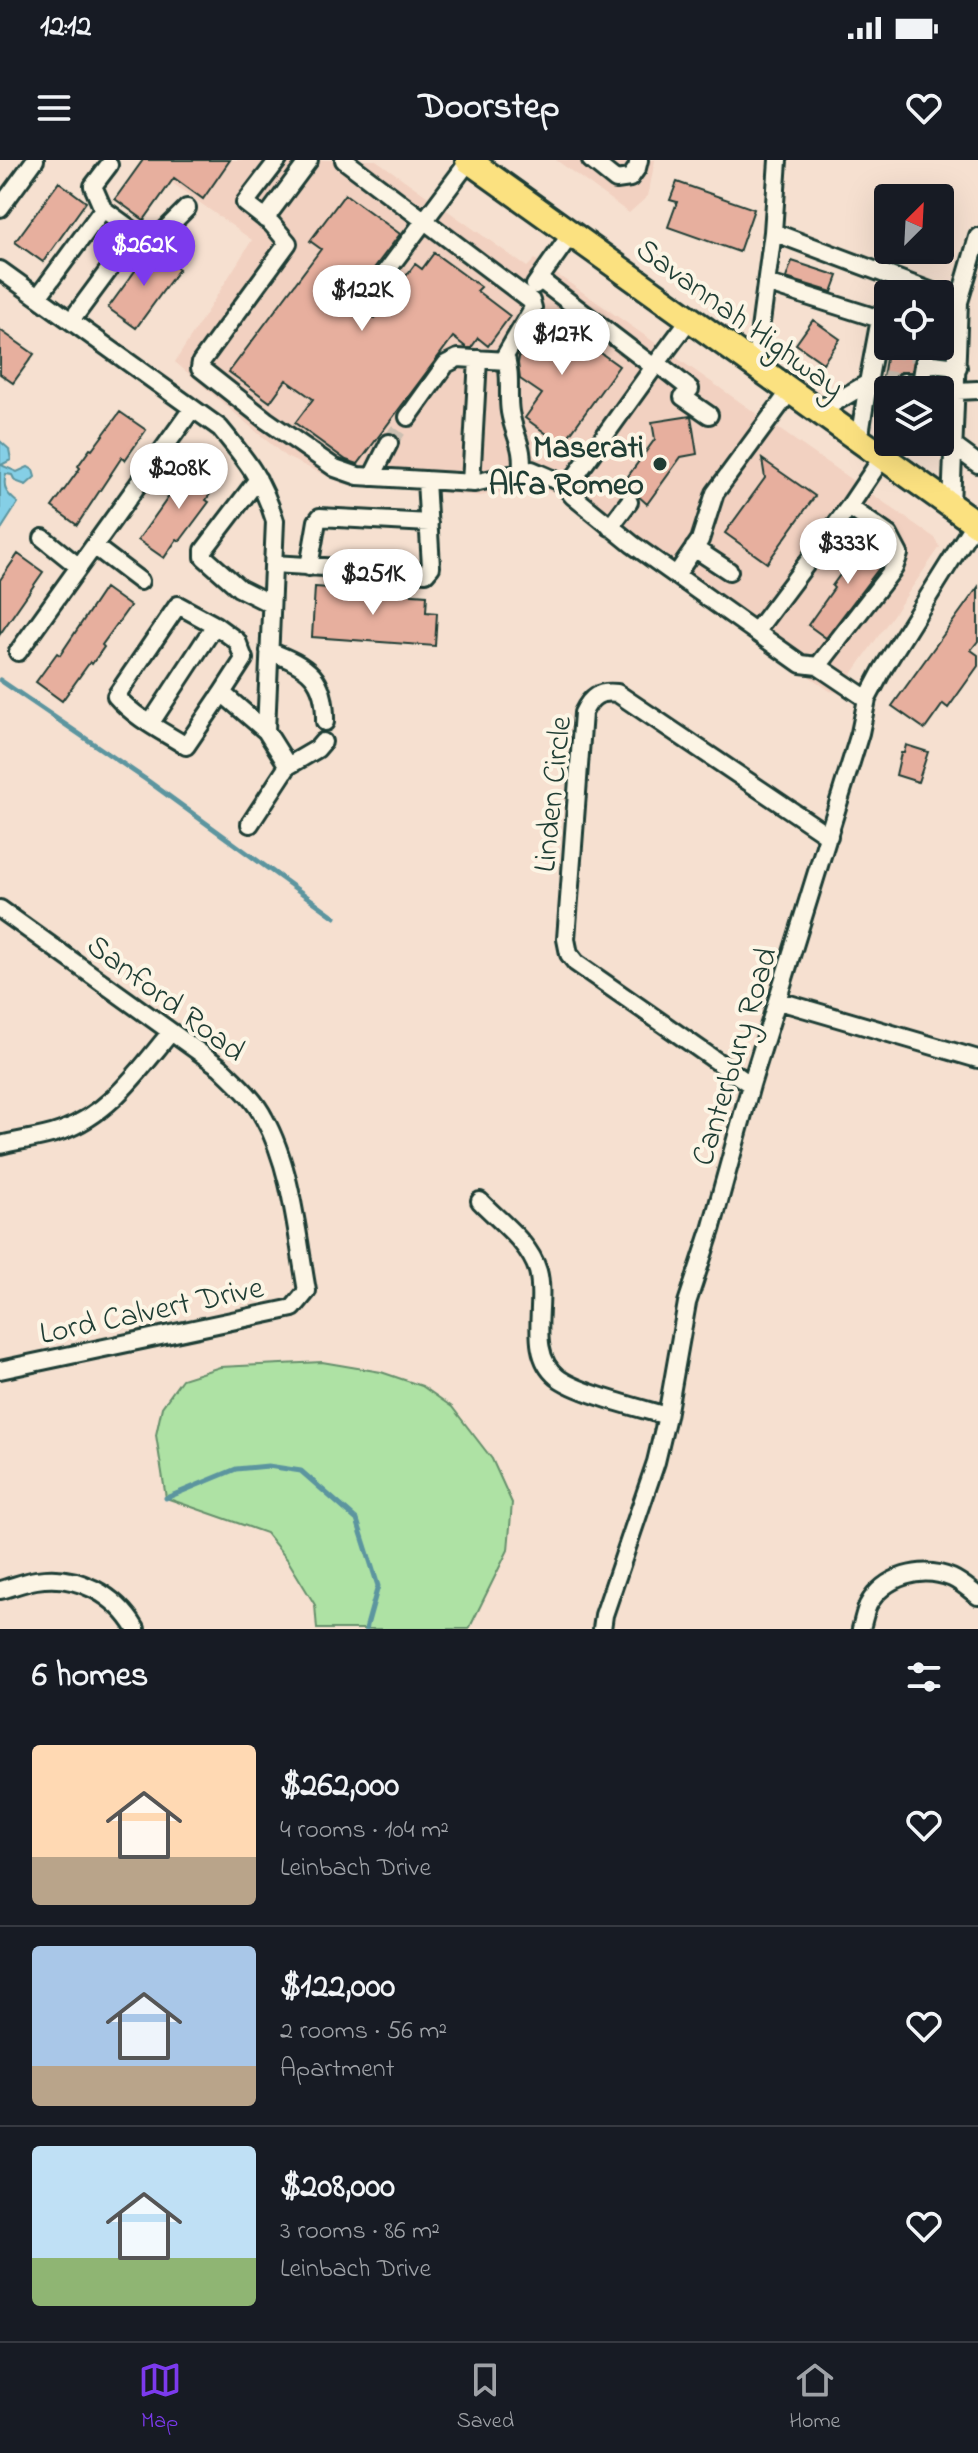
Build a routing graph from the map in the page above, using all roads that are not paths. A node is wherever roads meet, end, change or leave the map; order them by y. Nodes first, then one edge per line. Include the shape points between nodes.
1 (35, 160) edge
2 (278, 160) edge
3 (309, 160) edge
4 (344, 160) edge
5 (468, 160) edge
6 (591, 160) edge
7 (639, 160) edge
8 (778, 160) edge
9 (109, 165) dead end
10 (0, 208) edge
11 (187, 208) dead end
12 (103, 209) junction
13 (265, 219) junction
14 (423, 220) junction
15 (773, 232) junction
16 (136, 233) junction
17 (571, 234) junction
18 (978, 237) edge
19 (0, 270) edge
20 (539, 279) junction
21 (887, 280) edge
22 (766, 283) junction
23 (374, 288) dead end
24 (38, 297) junction
25 (526, 298) junction
26 (954, 300) edge
27 (959, 302) junction
28 (874, 319) edge
29 (689, 320) junction
30 (71, 321) junction
31 (478, 359) junction
32 (938, 360) edge
33 (507, 361) junction
34 (656, 365) junction
35 (755, 367) junction
36 (958, 367) junction
37 (874, 379) joint
38 (978, 390) edge
39 (790, 391) junction
40 (957, 391) junction
41 (814, 408) junction
42 (192, 409) junction
43 (709, 415) dead end
44 (408, 417) tunnel mouth
45 (859, 441) junction
46 (389, 443) tunnel mouth
47 (955, 447) junction
48 (882, 458) junction
49 (978, 464) edge
50 (521, 473) junction
51 (372, 477) junction
52 (258, 479) junction
53 (426, 480) junction
54 (471, 483) junction
55 (567, 488) junction
56 (629, 502) dead end
57 (951, 506) junction
58 (849, 507) junction
59 (429, 523) junction
60 (976, 523) edge
61 (610, 527) junction
62 (43, 538) dead end
63 (94, 546) junction
64 (694, 548) junction
65 (273, 564) junction
66 (79, 567) junction
67 (309, 567) junction
68 (729, 571) dead end
69 (676, 575) junction
70 (140, 581) dead end
71 (271, 604) junction
72 (215, 625) junction
73 (756, 631) junction
74 (269, 651) junction
75 (18, 652) dead end
76 (818, 666) junction
77 (222, 693) junction
78 (867, 699) junction
79 (325, 722) dead end
80 (150, 724) junction
81 (266, 731) junction
82 (323, 742) dead end
83 (288, 766) junction
84 (250, 824) dead end
85 (829, 836) junction
86 (0, 909) edge
87 (779, 1001) junction
88 (171, 1032) junction
89 (978, 1059) edge
90 (751, 1085) junction
91 (0, 1145) edge
92 (480, 1201) dead end
93 (307, 1291) joint
94 (0, 1370) edge
95 (667, 1416) junction
96 (0, 1590) edge
97 (978, 1596) edge
98 (136, 1629) edge
99 (602, 1629) edge
100 (861, 1629) edge

1 - 10 street
2 - 13 street via 245,203
3 - 13 street
4 - 14 street
5 - 14 street
5 - 17 highway, Savannah Highway
6 - 7 street via 616,180 630,178
8 - 15 street
9 - 12 street via 93,186
11 - 16 street via 158,237
12 - 16 street
12 - 24 street
13 - 51 street via 288,243 200,368 335,468
14 - 23 street
14 - 25 street
15 - 21 street
15 - 22 street
16 - 30 street
17 - 20 street
17 - 29 highway, Savannah Highway
18 - 27 street
19 - 24 street
20 - 25 street
20 - 34 street
22 - 28 street
22 - 35 street
24 - 30 street
25 - 33 street via 533,308
26 - 27 street
27 - 36 street
29 - 34 street
29 - 35 highway, Savannah Highway
30 - 42 street
31 - 33 street
31 - 44 street via 458,358 446,364
31 - 54 street
32 - 36 street
33 - 50 street
34 - 43 street via 690,389 683,397
34 - 55 street
35 - 39 highway, Savannah Highway
36 - 40 street
37 - 41 street via 832,404
37 - 45 street
38 - 40 street
39 - 41 highway, Savannah Highway
39 - 64 street via 715,493
40 - 47 street
41 - 45 highway, Savannah Highway
42 - 52 street via 220,428
42 - 63 street
45 - 48 highway, Savannah Highway
46 - 51 street
47 - 49 street
47 - 57 street
48 - 57 highway, Savannah Highway
48 - 58 street
50 - 54 street
50 - 55 street via 532,470
51 - 53 street
52 - 65 street via 275,521
52 - 71 street via 204,557 239,588
53 - 54 street
53 - 59 street
55 - 61 street
56 - 61 street
57 - 60 highway, Savannah Highway
58 - 73 street
58 - 76 street via 889,535 899,554 894,568
59 - 67 street via 320,517
59 - 67 street via 431,567 426,573
60 - 78 street, Canterbury Road
61 - 69 street
62 - 66 street
63 - 66 street
63 - 70 street
64 - 68 street
64 - 69 street
65 - 67 street
65 - 71 street
66 - 75 street
69 - 73 street
71 - 74 street
72 - 77 street via 237,641 244,659
72 - 80 street
72 - 80 street via 178,605 116,696
73 - 76 street via 801,664
74 - 79 street via 307,669 322,687
74 - 81 street
76 - 78 street
77 - 80 street via 186,746
77 - 81 street
78 - 85 street, Canterbury Road
81 - 83 street
82 - 83 street
83 - 84 street
85 - 87 street, Canterbury Road
85 - 90 street, Linden Circle via 617,693 605,692 588,702 567,924 569,954
86 - 88 street, Sanford Road
87 - 89 street
87 - 90 street, Canterbury Road
88 - 91 street via 119,1094 91,1116 61,1131
88 - 93 street, Sanford Road via 220,1067 264,1117 282,1158
90 - 95 street, Canterbury Road via 687,1303
92 - 95 street via 528,1248 538,1271 539,1338 555,1375
93 - 94 street, Lord Calvert Drive via 293,1308
95 - 99 street, Canterbury Road
96 - 98 street via 37,1579 68,1579 99,1591 125,1611
97 - 100 street via 952,1577 914,1571 878,1592

